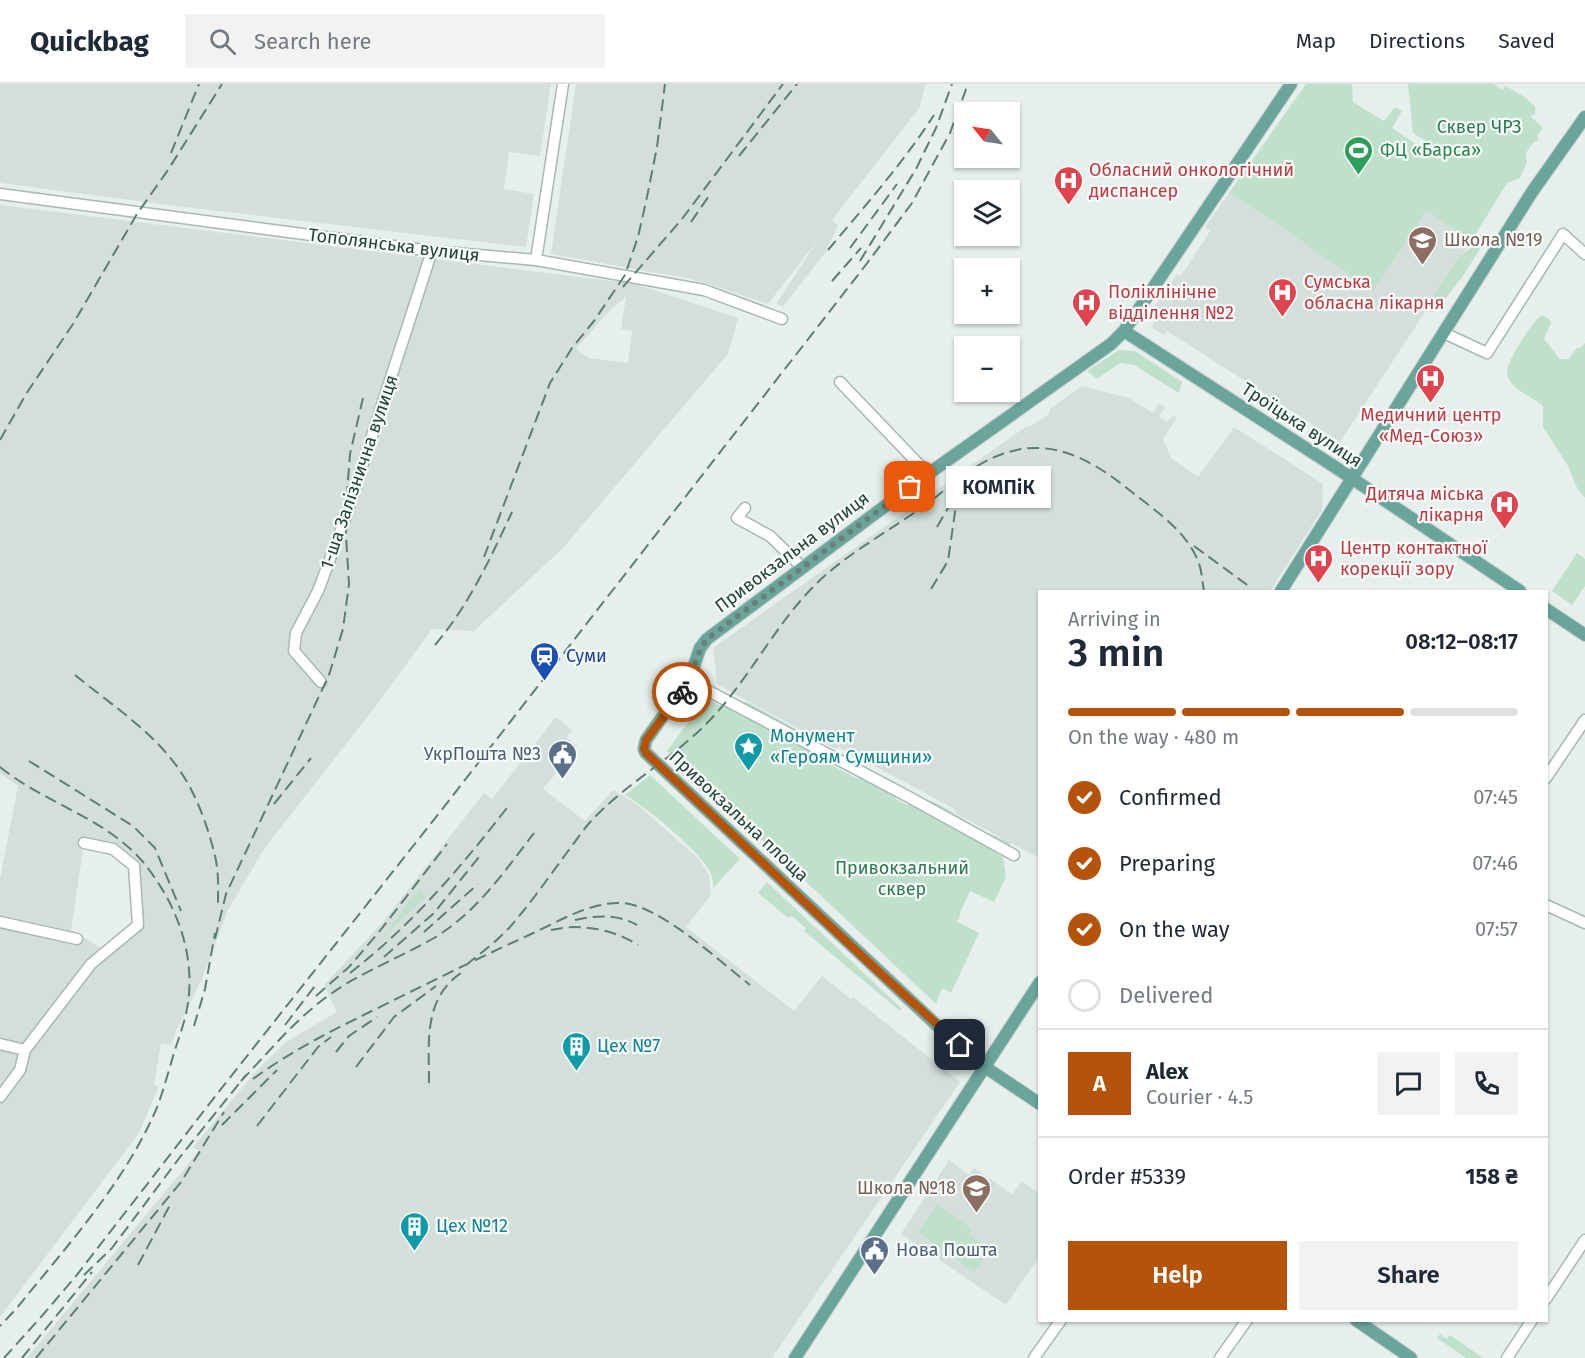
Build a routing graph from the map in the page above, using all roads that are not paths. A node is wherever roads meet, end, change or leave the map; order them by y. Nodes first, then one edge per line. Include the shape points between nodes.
1 (563, 84) edge
2 (1291, 84) edge
3 (1585, 117) edge
4 (0, 194) edge
5 (432, 251) junction
6 (1585, 254) edge
7 (536, 260) junction
8 (782, 319) dead end
9 (1124, 332) junction
10 (1444, 333) junction
11 (840, 382) dead end
12 (928, 474) junction
13 (1351, 478) junction
14 (745, 508) dead end
15 (802, 567) junction
16 (1282, 590) edge
17 (1519, 590) edge
18 (1548, 610) edge
19 (1585, 635) edge
20 (707, 639) joint
21 (690, 678) junction
22 (321, 682) dead end
23 (1585, 720) edge
24 (1548, 775) edge
25 (84, 843) dead end
26 (1014, 855) dead end
27 (1548, 906) edge
28 (0, 922) edge
29 (1585, 923) edge
30 (77, 939) dead end
31 (1038, 985) edge
32 (0, 1044) edge
33 (24, 1050) junction
34 (985, 1067) junction
35 (0, 1097) edge
36 (1038, 1103) edge
37 (1585, 1240) edge
38 (1548, 1296) edge
39 (1060, 1322) edge
40 (1246, 1322) edge
41 (1359, 1322) edge
42 (1531, 1322) edge
43 (795, 1358) edge
44 (1034, 1358) edge
45 (1220, 1358) edge
46 (1411, 1358) edge
47 (1507, 1358) edge

1 - 7 street
2 - 9 main road, Привокзальна вулиця
3 - 10 main road via 1532,192
4 - 5 street, Тополянська вулиця
5 - 7 street, Тополянська вулиця
5 - 22 street, 1-ша Залізнична вулиця via 345,519 318,591 296,633 294,651
6 - 10 street via 1563,234 1487,353
7 - 8 street, Тополянська вулиця via 704,290
9 - 12 main road, Привокзальна вулиця
9 - 13 main road, Троїцька вулиця
10 - 13 main road
11 - 12 street
12 - 15 main road, Привокзальна вулиця
13 - 16 main road
13 - 17 main road, Троїцька вулиця
14 - 15 street via 737,518 770,536
15 - 20 main road, Привокзальна вулиця
18 - 19 main road
20 - 21 main road, Привокзальна площа
21 - 26 street
21 - 34 main road, Привокзальна площа via 646,740 646,753
23 - 24 street
25 - 33 street via 113,849 134,866 138,925 91,964
27 - 29 street
28 - 30 street
31 - 34 main road
32 - 33 street
33 - 35 street via 20,1070
34 - 36 main road, Привокзальна площа
34 - 43 main road
37 - 38 street
39 - 44 street
40 - 45 street
41 - 46 main road
42 - 47 street

